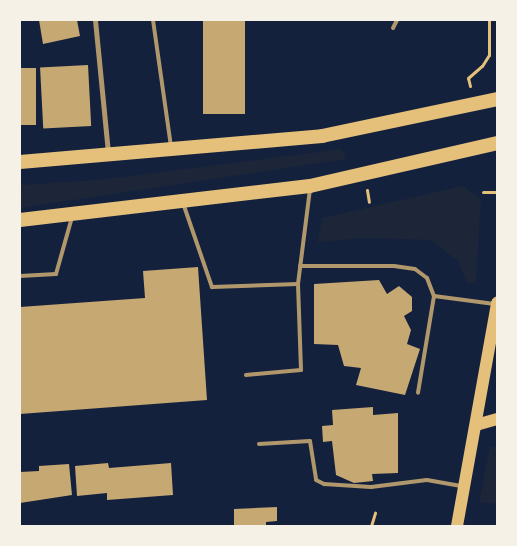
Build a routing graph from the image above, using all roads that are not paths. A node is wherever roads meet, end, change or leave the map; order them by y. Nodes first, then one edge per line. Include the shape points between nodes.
1 (95, 20) edge
2 (153, 20) edge
3 (397, 20) edge
4 (393, 28) dead end
5 (497, 98) edge
6 (497, 143) edge
7 (172, 151) junction
8 (108, 156) junction
9 (20, 162) edge
10 (310, 186) junction
11 (182, 198) junction
12 (73, 213) junction
13 (20, 220) edge
14 (300, 266) junction
15 (20, 276) edge
16 (298, 284) junction
17 (434, 296) junction
18 (497, 304) edge
19 (246, 376) dead end
20 (418, 393) dead end
21 (497, 419) edge
22 (476, 425) junction
23 (259, 444) dead end
24 (464, 486) junction
25 (457, 526) edge

1 - 8 street
2 - 7 lane
3 - 4 lane
5 - 7 highway via 322,136
6 - 10 highway
7 - 8 highway
8 - 9 highway
10 - 11 highway
10 - 14 lane
11 - 12 highway
11 - 16 lane via 212,287
12 - 13 highway
12 - 15 lane via 56,274
14 - 16 lane
14 - 17 lane via 415,269 427,278
16 - 19 lane via 300,370
17 - 18 lane
17 - 20 lane
18 - 22 main road
21 - 22 main road
22 - 24 main road
23 - 24 lane via 310,441 316,480 324,484 371,487 427,480
24 - 25 main road

